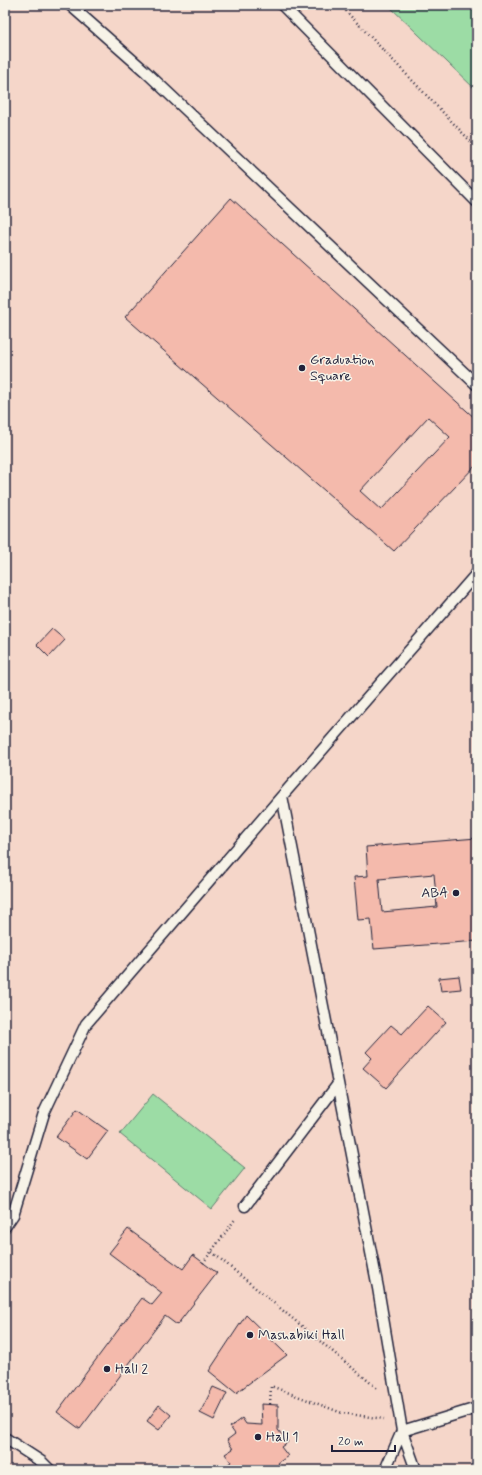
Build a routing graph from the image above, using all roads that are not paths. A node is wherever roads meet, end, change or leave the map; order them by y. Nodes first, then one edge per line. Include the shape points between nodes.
1 (70, 5) edge
2 (282, 5) edge
3 (477, 202) edge
4 (477, 385) edge
5 (477, 573) edge
6 (282, 796) junction
7 (338, 1084) junction
8 (245, 1206) road end
9 (5, 1227) edge
10 (477, 1408) edge
11 (401, 1426) junction
12 (5, 1438) edge
13 (50, 1470) edge
14 (385, 1470) edge
15 (416, 1470) edge

1 - 4 lane via 146,72
2 - 3 lane
5 - 6 lane
6 - 7 lane
6 - 9 lane via 86,1024 44,1113 13,1214
7 - 8 lane
7 - 11 lane via 378,1288
10 - 11 lane
11 - 14 lane
11 - 15 lane
12 - 13 lane

